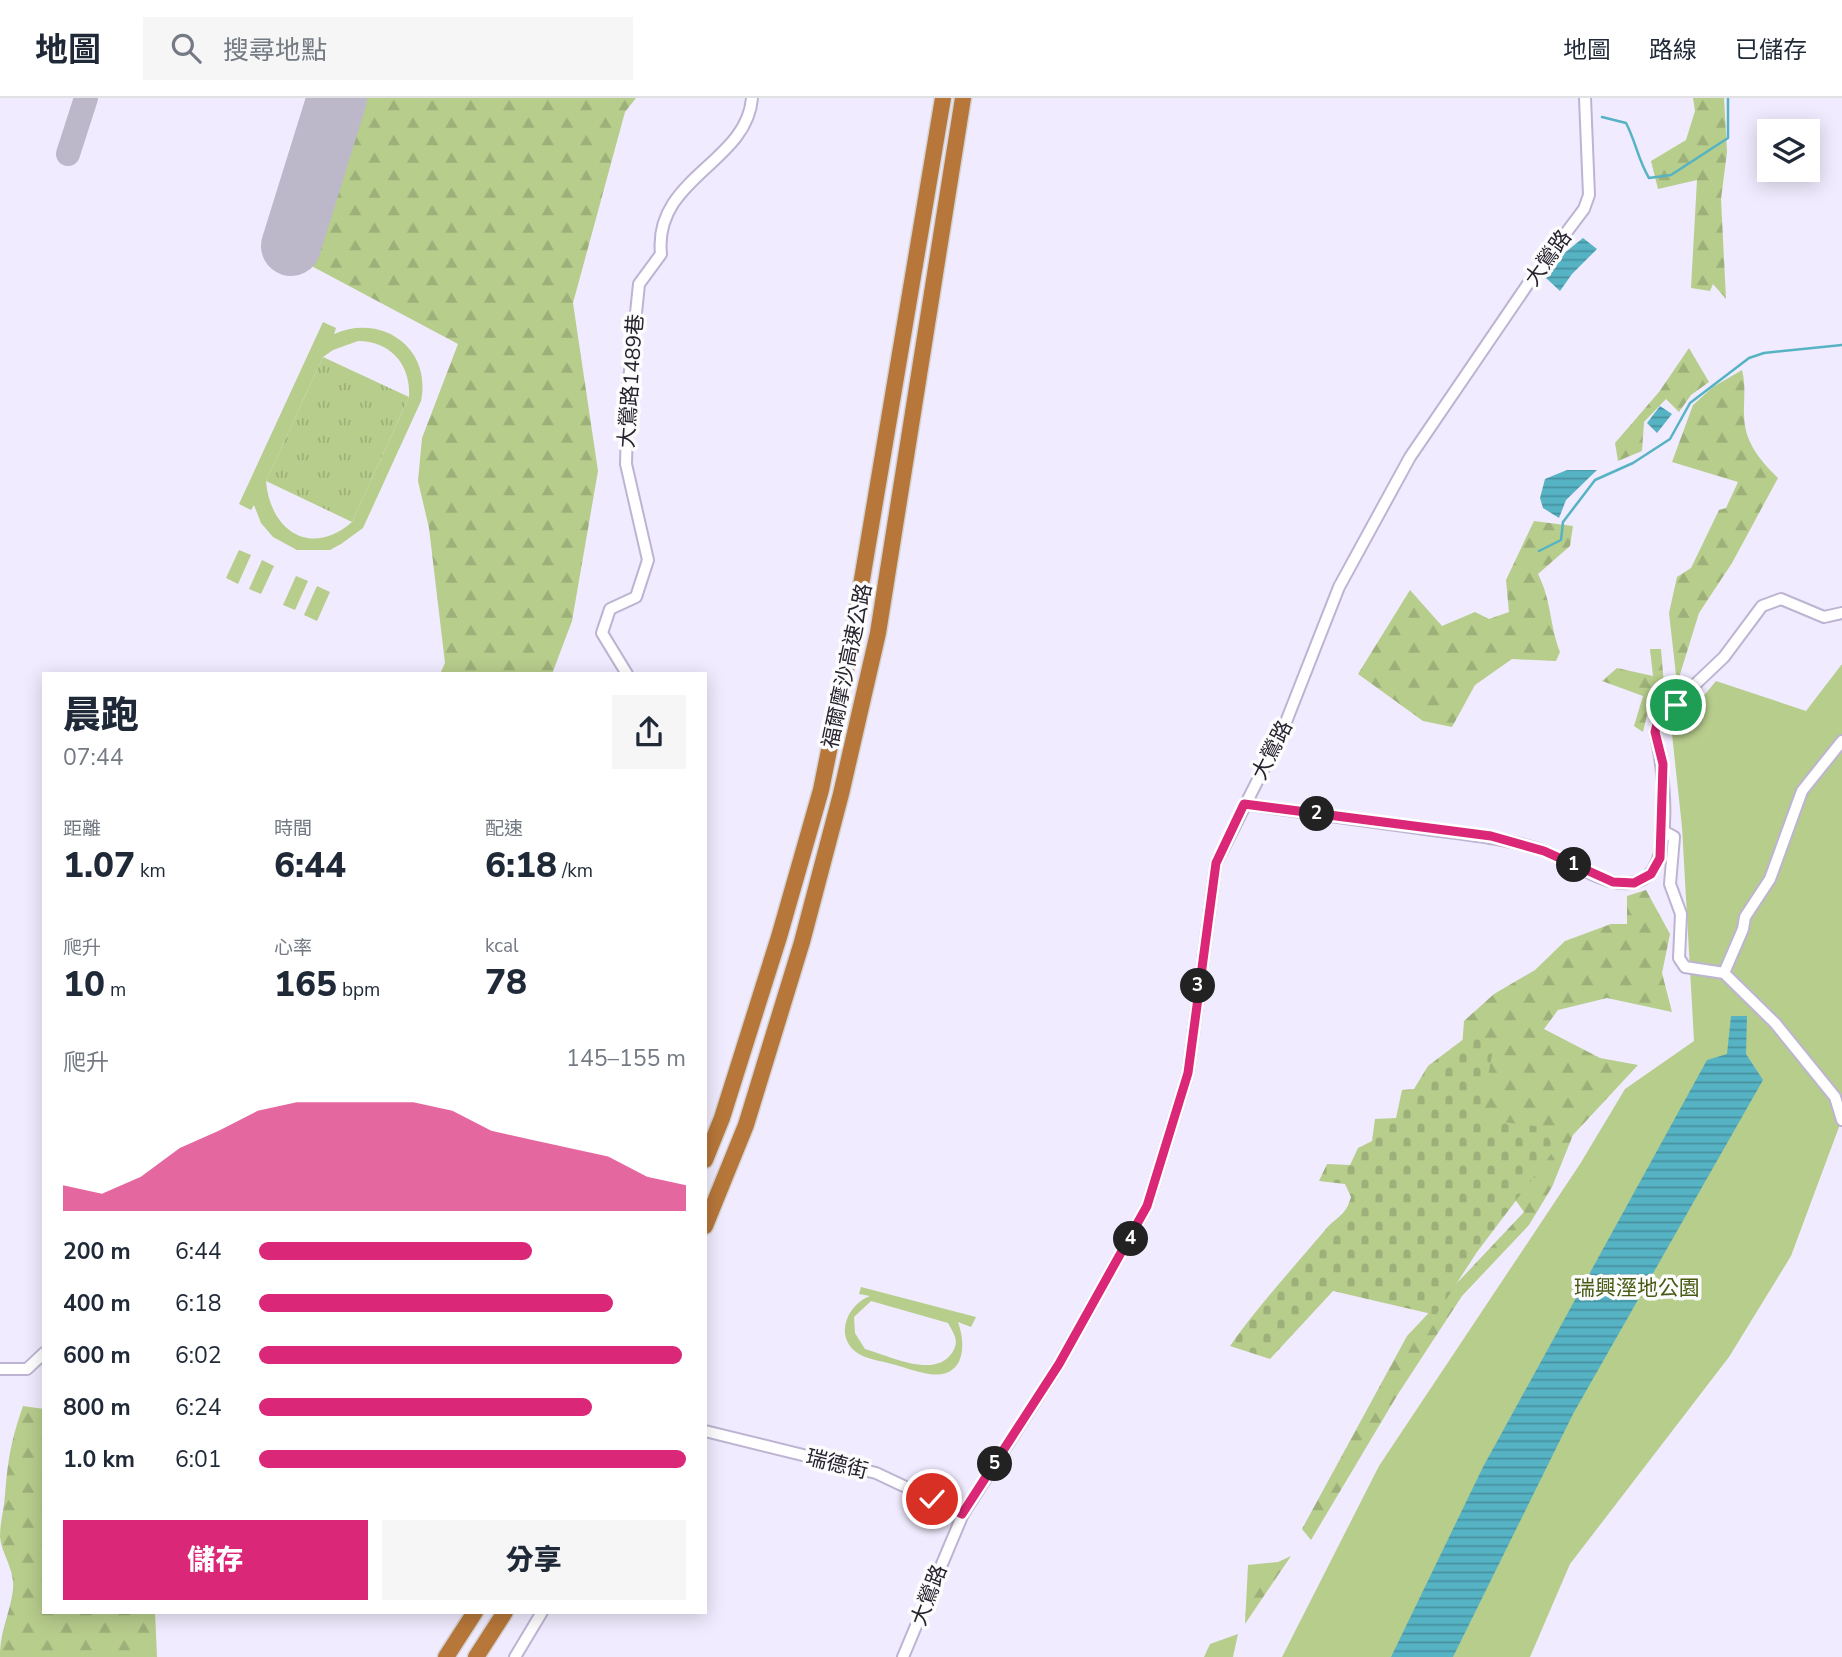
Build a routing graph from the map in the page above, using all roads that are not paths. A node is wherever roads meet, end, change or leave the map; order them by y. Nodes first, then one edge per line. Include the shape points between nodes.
1 (752, 98) edge
2 (943, 98) edge
3 (963, 98) edge
4 (1585, 98) edge
5 (1842, 613) edge
6 (626, 672) edge
7 (1842, 741) edge
8 (1244, 804) junction
9 (1663, 831) junction
10 (1724, 973) junction
11 (1838, 1094) edge
12 (1842, 1120) edge
13 (707, 1155) edge
14 (707, 1221) edge
15 (42, 1355) edge
16 (0, 1369) edge
17 (707, 1431) edge
18 (962, 1514) junction
19 (474, 1614) edge
20 (504, 1614) edge
21 (541, 1614) edge
22 (446, 1657) edge
23 (476, 1657) edge
24 (515, 1657) edge
25 (902, 1657) edge

1 - 6 street, 大鶯路1489巷 via 739,134 666,212 659,239 661,254 639,284 626,464 648,560 636,597 610,609 602,633
2 - 13 highway, 福爾摩沙高速公路 via 855,627 821,790 779,937
3 - 14 highway, 福爾摩沙高速公路 via 878,633 802,942 746,1125
4 - 8 street, 大鶯路 via 1589,195 1584,209 1410,457 1339,587 1282,733
5 - 9 street via 1824,617 1781,599 1762,606 1724,657 1665,713 1655,732 1663,764
7 - 10 street via 1802,791 1770,879 1745,917
8 - 9 street via 1491,836 1544,851 1624,884 1645,879 1657,866
8 - 18 street, 大鶯路 via 1216,863 1188,1073 1147,1206 1059,1364
9 - 10 street via 1674,837 1670,884 1681,914 1679,958 1685,967
10 - 11 street
11 - 12 street
15 - 16 street via 27,1370
17 - 18 street, 瑞德街 via 876,1473
18 - 25 street, 大鶯路
19 - 22 highway
20 - 23 highway
21 - 24 street

